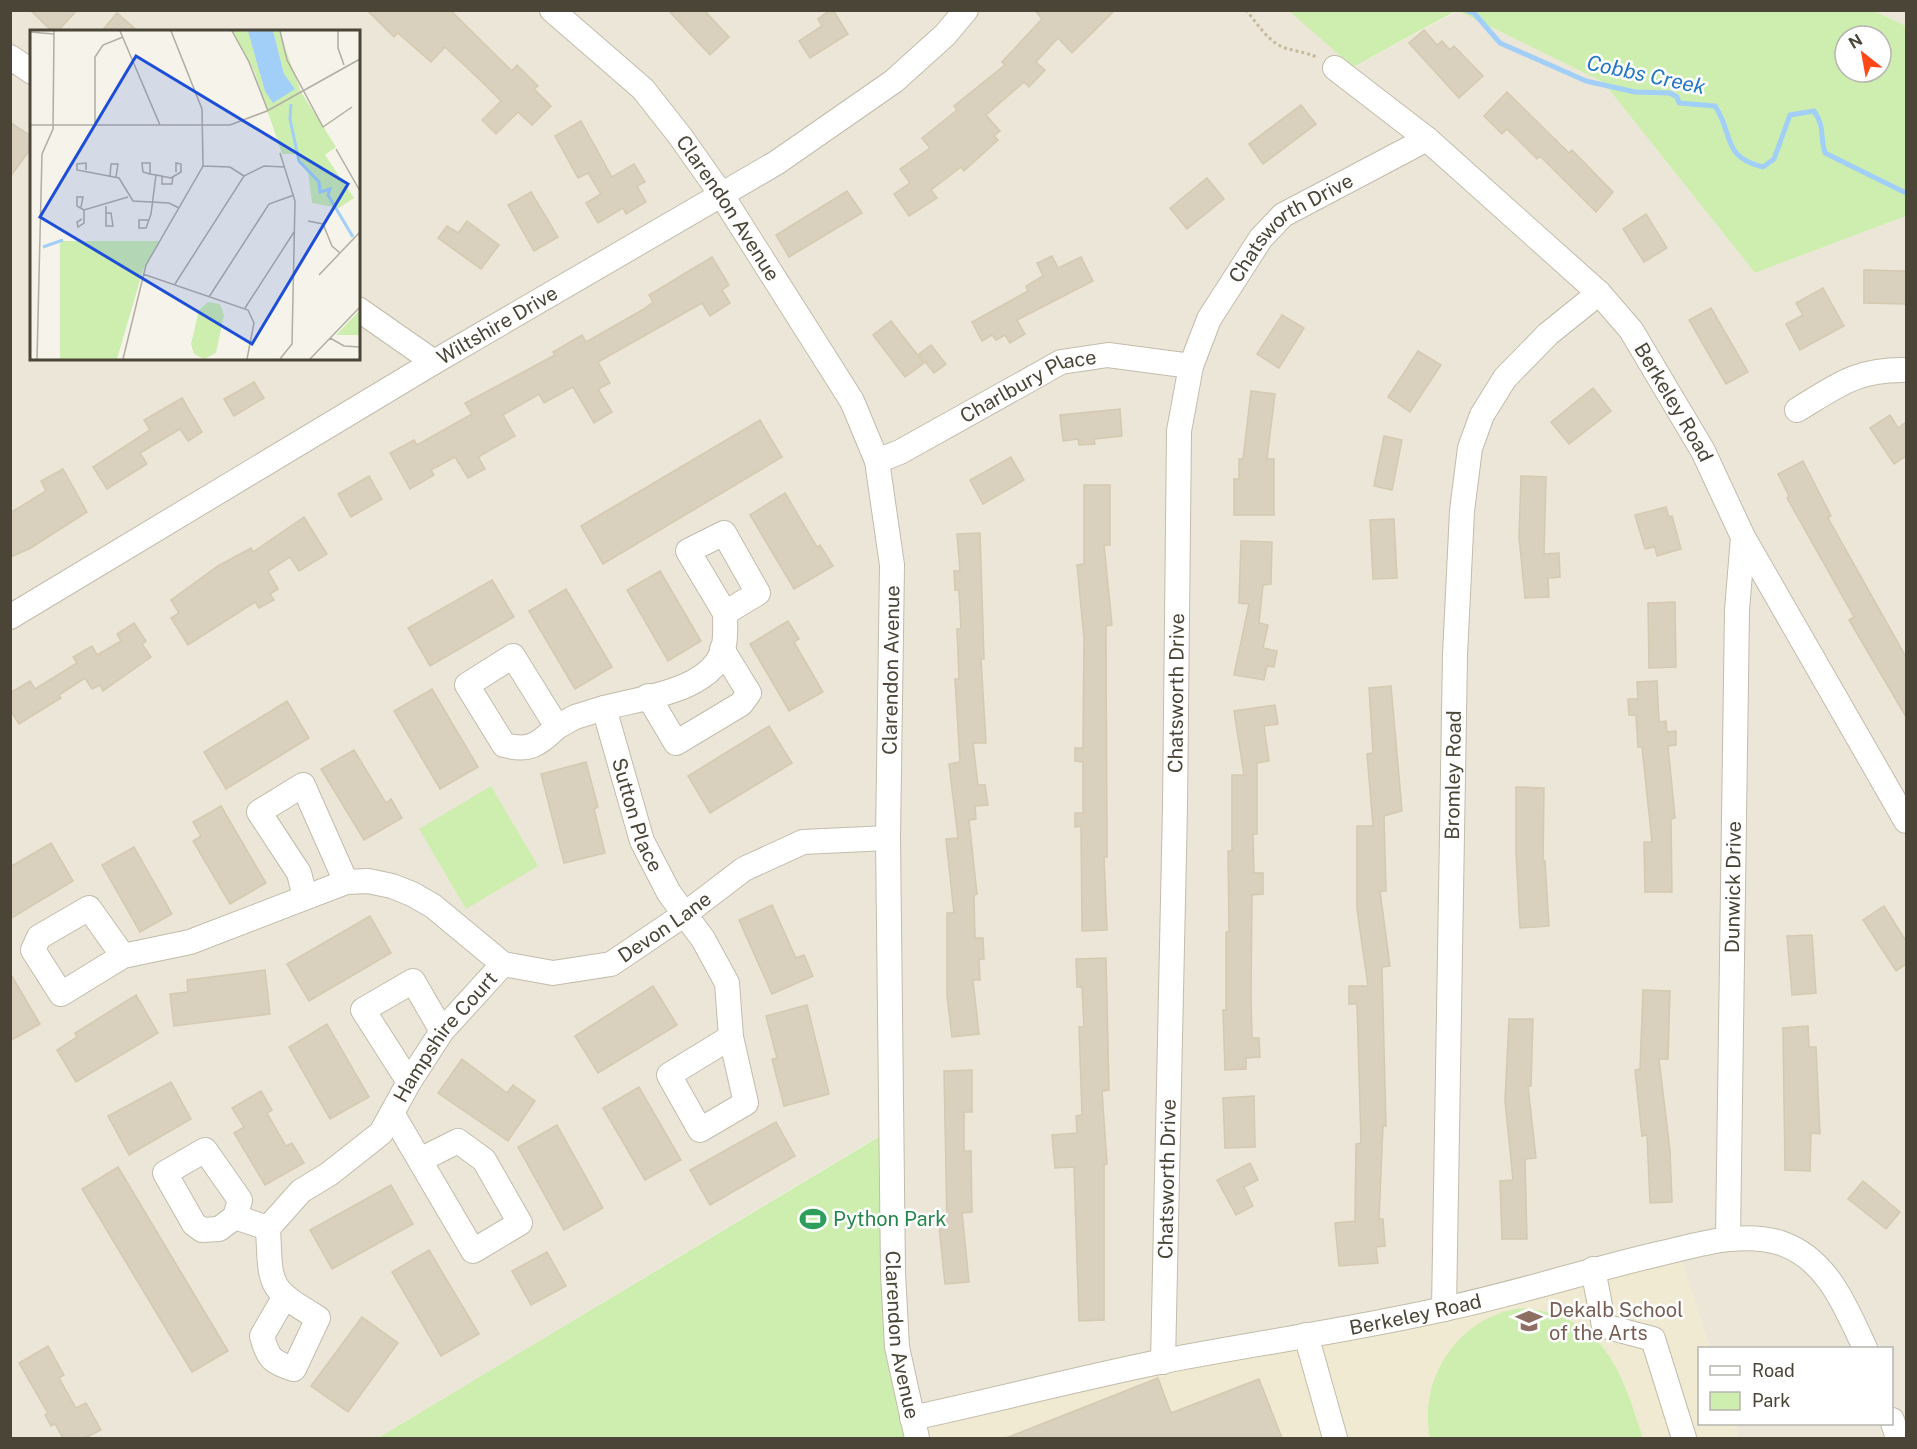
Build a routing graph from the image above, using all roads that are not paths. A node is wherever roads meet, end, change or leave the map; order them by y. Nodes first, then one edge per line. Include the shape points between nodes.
1 (552, 10) edge
2 (966, 10) edge
3 (10, 57) edge
4 (1335, 68) road end
5 (30, 71) edge
6 (1427, 139) junction
7 (721, 194) junction
8 (1599, 293) junction
9 (360, 310) edge
10 (434, 363) junction
11 (1191, 366) junction
12 (1906, 370) edge
13 (1797, 410) dead end
14 (877, 461) junction
15 (1743, 537) junction
16 (725, 613) dead end
17 (10, 617) edge
18 (722, 649) junction
19 (648, 696) junction
20 (604, 708) junction
21 (557, 727) dead end
22 (1906, 820) edge
23 (888, 838) junction
24 (346, 882) junction
25 (305, 897) junction
26 (686, 914) junction
27 (123, 956) dead end
28 (503, 964) junction
29 (442, 1031) junction
30 (731, 1037) dead end
31 (409, 1082) junction
32 (392, 1113) junction
33 (420, 1160) junction
34 (235, 1218) dead end
35 (268, 1228) junction
36 (1728, 1238) junction
37 (1593, 1269) junction
38 (284, 1298) dead end
39 (1444, 1309) junction
40 (1306, 1335) junction
41 (1865, 1347) edge
42 (1163, 1362) junction
43 (1893, 1423) edge
44 (915, 1429) edge
45 (1335, 1438) edge
46 (1684, 1438) edge
47 (1898, 1438) edge

1 - 7 street, Clarendon Avenue via 643,89
2 - 7 street, Wiltshire Drive via 945,35 894,81 776,163
3 - 5 street
4 - 6 street, Berkeley Road
6 - 8 street, Berkeley Road
6 - 11 street, Chatsworth Drive via 1283,215 1261,238 1209,319
7 - 10 street, Wiltshire Drive
7 - 14 street, Clarendon Avenue via 852,401
8 - 15 street, Berkeley Road via 1631,330 1703,451
8 - 39 street, Bromley Road via 1548,334 1505,378 1482,415 1470,448 1462,511 1455,655
9 - 10 street
10 - 17 street, Wiltshire Drive
11 - 14 street, Charlbury Place via 1108,355 1061,362
11 - 42 street, Chatsworth Drive via 1179,431
12 - 13 street via 1862,373
14 - 23 street, Clarendon Avenue via 892,566
15 - 22 street, Berkeley Road
15 - 36 street, Dunwick Drive via 1737,610
16 - 18 street
18 - 19 street via 711,668 690,686
18 - 19 street via 749,693 741,704 676,743
19 - 20 street
20 - 21 street
20 - 26 street, Sutton Place via 642,841 669,893
23 - 26 street, Devon Lane via 803,842 744,869
23 - 44 street, Clarendon Avenue via 893,1272 897,1347
24 - 25 street, Devon Lane
24 - 25 street via 303,785 259,812 299,873
24 - 28 street, Devon Lane via 380,883 412,894 433,906
25 - 27 street, Devon Lane via 190,942
26 - 28 street, Devon Lane via 611,964 553,974
26 - 30 street, Sutton Place via 727,983
28 - 29 street, Hampshire Court
29 - 31 street, Hampshire Court
29 - 31 street via 413,981 363,1010
31 - 32 street, Hampshire Court
32 - 33 street, Hampshire Court
32 - 35 street, Hampshire Court via 381,1133 301,1191
33 - 33 street, Hampshire Court via 473,1251 520,1223 484,1160 458,1141
34 - 35 street
35 - 38 street via 270,1268 275,1286
36 - 37 street, Berkeley Road
36 - 41 street, Berkeley Road via 1780,1243 1804,1254 1821,1268
37 - 39 street, Berkeley Road
37 - 46 street via 1604,1326 1653,1339
39 - 40 street, Berkeley Road
40 - 42 street, Berkeley Road
40 - 45 street
42 - 44 street, Berkeley Road
43 - 47 street

